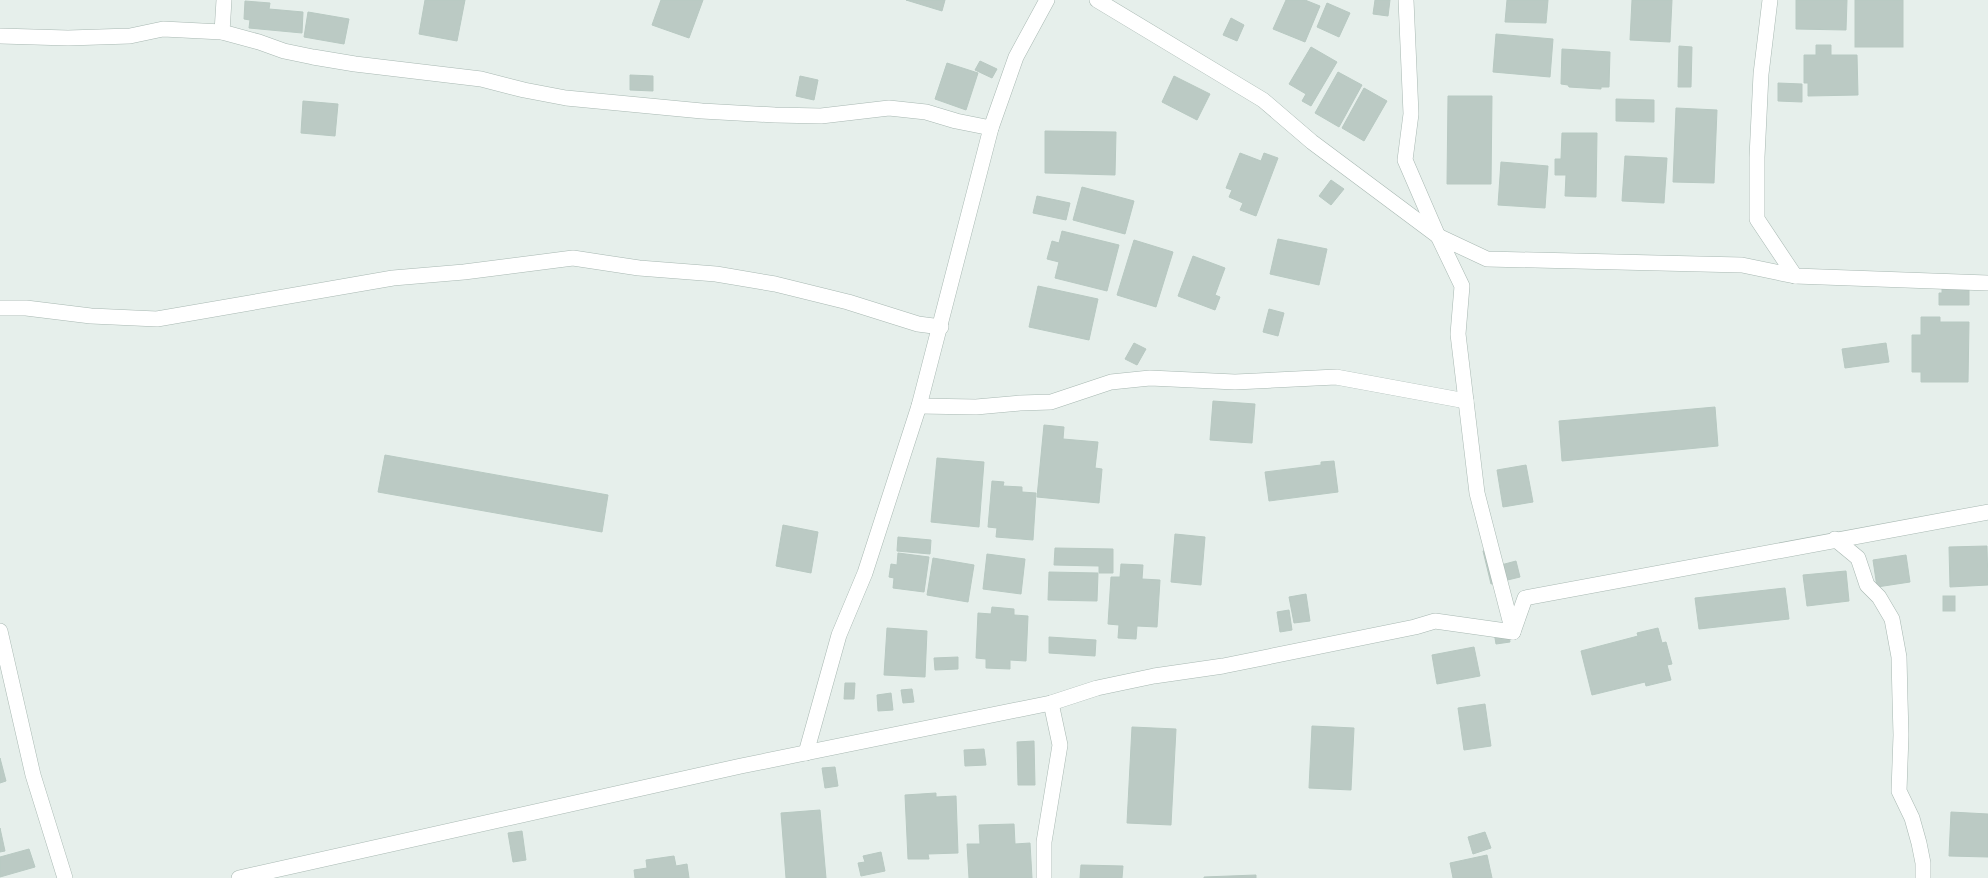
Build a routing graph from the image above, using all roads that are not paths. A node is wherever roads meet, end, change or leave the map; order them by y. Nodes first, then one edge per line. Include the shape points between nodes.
1 (224, 0) edge
2 (1047, 0) edge
3 (1097, 0) edge
4 (1406, 0) edge
5 (1770, 0) edge
6 (222, 32) junction
7 (0, 36) edge
8 (991, 128) junction
9 (1438, 236) junction
10 (1796, 276) junction
11 (1988, 283) edge
12 (0, 308) edge
13 (941, 327) junction
14 (1466, 401) junction
15 (919, 406) junction
16 (1988, 512) edge
17 (1835, 539) junction
18 (0, 631) edge
19 (1513, 632) junction
20 (1051, 703) junction
21 (806, 753) junction
22 (65, 878) edge
23 (239, 878) edge
24 (1044, 878) edge
25 (1923, 878) edge

1 - 6 street
2 - 8 street via 1016,57
3 - 9 street via 1263,100 1312,142
4 - 9 street via 1411,114 1406,160
5 - 10 street via 1757,157 1757,219
6 - 7 street via 163,29 130,36
6 - 8 street via 313,57 481,79 566,98 693,111 775,115 821,116 889,108 926,112
8 - 13 street
9 - 10 street via 1488,259 1742,265
9 - 14 street via 1462,286 1458,334
10 - 11 street
12 - 13 street via 157,320 393,278 573,258 775,284 918,324
13 - 15 street
14 - 15 street via 1336,377 1235,382 1150,378 1110,382 1051,402 976,408
14 - 19 street via 1477,493
15 - 21 street via 865,573 839,635
16 - 17 street
17 - 19 street via 1524,598
17 - 25 street via 1858,558 1867,585 1879,597 1892,620 1899,656 1899,791 1919,842
18 - 22 street via 33,774
19 - 20 street via 1435,621 1224,666 1097,688
20 - 21 street
20 - 24 street via 1060,745 1044,842
21 - 23 street

